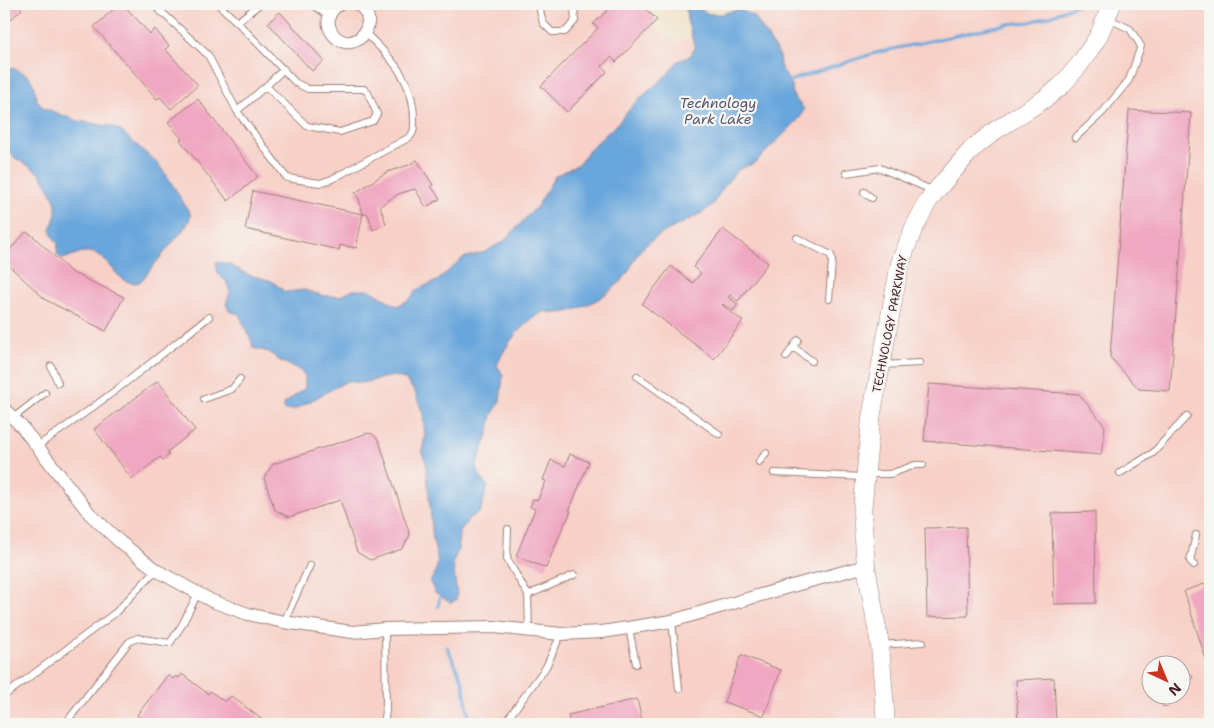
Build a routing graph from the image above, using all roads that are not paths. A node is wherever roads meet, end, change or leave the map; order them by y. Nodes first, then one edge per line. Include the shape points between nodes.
1 (153, 4) edge
2 (218, 4) edge
3 (260, 4) edge
4 (317, 4) edge
5 (340, 4) edge
6 (545, 4) edge
7 (568, 4) edge
8 (366, 6) edge
9 (1109, 11) edge
10 (330, 13) junction
11 (237, 22) junction
12 (365, 33) junction
13 (284, 69) junction
14 (266, 86) junction
15 (237, 111) junction
16 (1075, 138) dead end
17 (846, 173) dead end
18 (864, 192) dead end
19 (935, 192) junction
20 (872, 198) dead end
21 (798, 238) dead end
22 (829, 298) dead end
23 (209, 317) dead end
24 (798, 340) dead end
25 (793, 347) junction
26 (786, 356) dead end
27 (812, 361) dead end
28 (920, 362) dead end
29 (881, 365) junction
30 (51, 366) dead end
31 (637, 376) dead end
32 (240, 379) dead end
33 (58, 383) dead end
34 (45, 393) dead end
35 (204, 399) dead end
36 (7, 416) edge
37 (1187, 416) dead end
38 (719, 434) dead end
39 (37, 446) junction
40 (766, 453) dead end
41 (759, 462) dead end
42 (923, 465) dead end
43 (774, 473) dead end
44 (1120, 473) dead end
45 (866, 475) junction
46 (508, 529) dead end
47 (1196, 535) dead end
48 (310, 565) dead end
49 (1194, 565) dead end
50 (866, 566) junction
51 (156, 570) junction
52 (574, 575) dead end
53 (198, 593) junction
54 (528, 595) junction
55 (672, 621) junction
56 (284, 622) junction
57 (629, 628) junction
58 (385, 629) junction
59 (528, 631) junction
60 (560, 634) junction
61 (924, 642) dead end
62 (880, 645) junction
63 (636, 664) dead end
64 (679, 689) dead end
65 (4, 696) edge
66 (64, 724) edge
67 (384, 724) edge
68 (504, 724) edge
69 (886, 724) edge

1 - 15 lane via 208,55
2 - 11 lane
3 - 11 lane
4 - 10 street
5 - 10 street
6 - 7 lane via 540,11 543,23 552,32 565,32 575,21 574,9
8 - 12 street
9 - 16 lane via 1130,29 1141,46 1129,80 1103,112
9 - 19 street, TECHNOLOGY PARKWAY via 1098,37 1061,86 972,150
10 - 12 street via 328,23 338,39 358,40
11 - 13 lane
12 - 15 lane via 385,51 403,75 414,104 414,131 410,137 332,179 312,182 287,178
13 - 14 lane
13 - 14 lane via 296,83 308,89 364,89 377,114 373,121 340,132 306,126
14 - 15 lane
17 - 19 lane via 880,168
18 - 20 lane
19 - 29 street, TECHNOLOGY PARKWAY via 912,230 900,263
21 - 22 lane via 831,255
23 - 39 lane via 100,402
24 - 25 lane
25 - 26 lane
25 - 27 lane
28 - 29 lane
29 - 45 street, TECHNOLOGY PARKWAY via 871,418
30 - 33 lane
31 - 38 lane
32 - 35 lane via 232,390
34 - 36 lane
36 - 39 street
37 - 44 lane via 1154,453
39 - 51 street via 90,514
40 - 41 lane
42 - 45 lane via 890,474
43 - 45 lane
45 - 50 street, TECHNOLOGY PARKWAY via 862,513
46 - 54 lane via 507,558
47 - 49 lane via 1190,561
48 - 56 lane
50 - 55 street
50 - 62 street, TECHNOLOGY PARKWAY
51 - 53 street
51 - 65 lane via 114,614
52 - 54 lane
53 - 56 street via 248,614
53 - 66 lane via 170,643 137,638 129,642
54 - 59 lane
55 - 57 street
55 - 64 lane
56 - 58 street via 352,632
57 - 60 street
57 - 63 lane
58 - 59 street via 494,627
58 - 67 lane
59 - 60 street
60 - 68 lane via 546,667
61 - 62 lane
62 - 69 street, TECHNOLOGY PARKWAY

